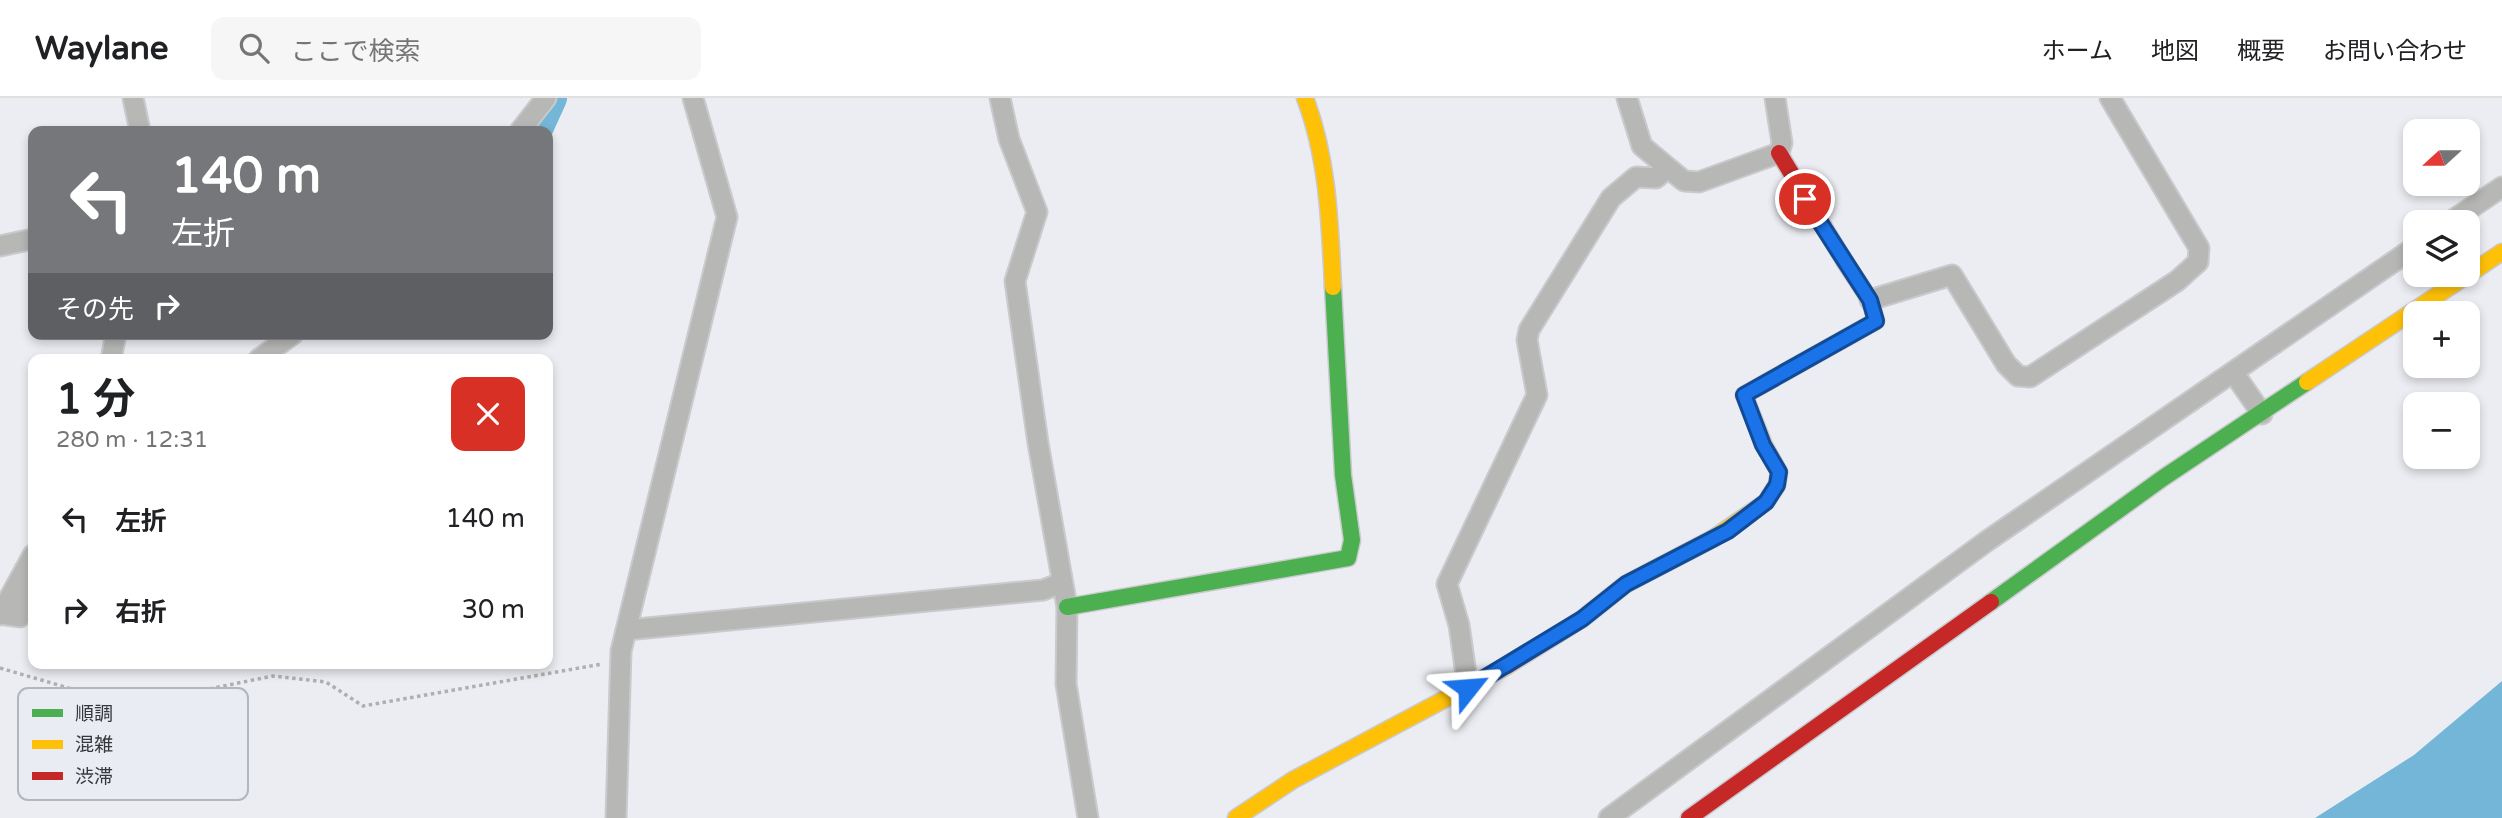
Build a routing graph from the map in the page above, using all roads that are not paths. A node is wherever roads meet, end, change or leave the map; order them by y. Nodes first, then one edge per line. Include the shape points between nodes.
1 (133, 98) edge
2 (547, 98) edge
3 (693, 98) edge
4 (1000, 98) edge
5 (1305, 98) edge
6 (1627, 98) edge
7 (1775, 98) edge
8 (2110, 98) edge
9 (139, 126) edge
10 (524, 126) edge
11 (1779, 153) junction
12 (1667, 168) junction
13 (2502, 187) edge
14 (2468, 210) edge
15 (28, 240) edge
16 (0, 246) edge
17 (2502, 252) edge
18 (2403, 255) edge
19 (1870, 300) junction
20 (285, 340) edge
21 (266, 354) edge
22 (2233, 372) junction
23 (2262, 414) junction
24 (28, 564) edge
25 (1061, 583) junction
26 (28, 600) edge
27 (1067, 607) junction
28 (0, 614) edge
29 (626, 630) junction
30 (1468, 688) junction
31 (616, 818) edge
32 (1088, 818) edge
33 (1236, 818) edge
34 (1609, 818) edge
35 (1689, 818) edge

1 - 9 street
2 - 10 street
3 - 29 street via 727,217
4 - 25 street via 1009,139 1037,212 1015,281
5 - 27 street via 1314,121 1329,207 1342,448 1352,540 1348,558
6 - 12 street via 1642,146
7 - 11 street via 1782,144
8 - 19 street via 2199,248 2198,262 2177,281 2030,377 2018,376 2006,364 1952,275
11 - 12 street via 1699,181 1684,181
11 - 19 street
12 - 30 street via 1656,177 1636,177 1611,198 1529,330 1538,395 1447,584
13 - 14 street
15 - 16 street
17 - 23 street
18 - 22 street
19 - 30 street via 1876,321 1744,395 1779,472 1766,502 1728,531 1626,584 1582,619
20 - 21 street
22 - 23 street
22 - 34 street via 1987,541
23 - 35 street via 2163,478
24 - 28 street
25 - 27 street
25 - 29 street via 1043,590
26 - 28 street via 20,617
27 - 32 street via 1066,684
29 - 31 street
30 - 33 street via 1293,780

